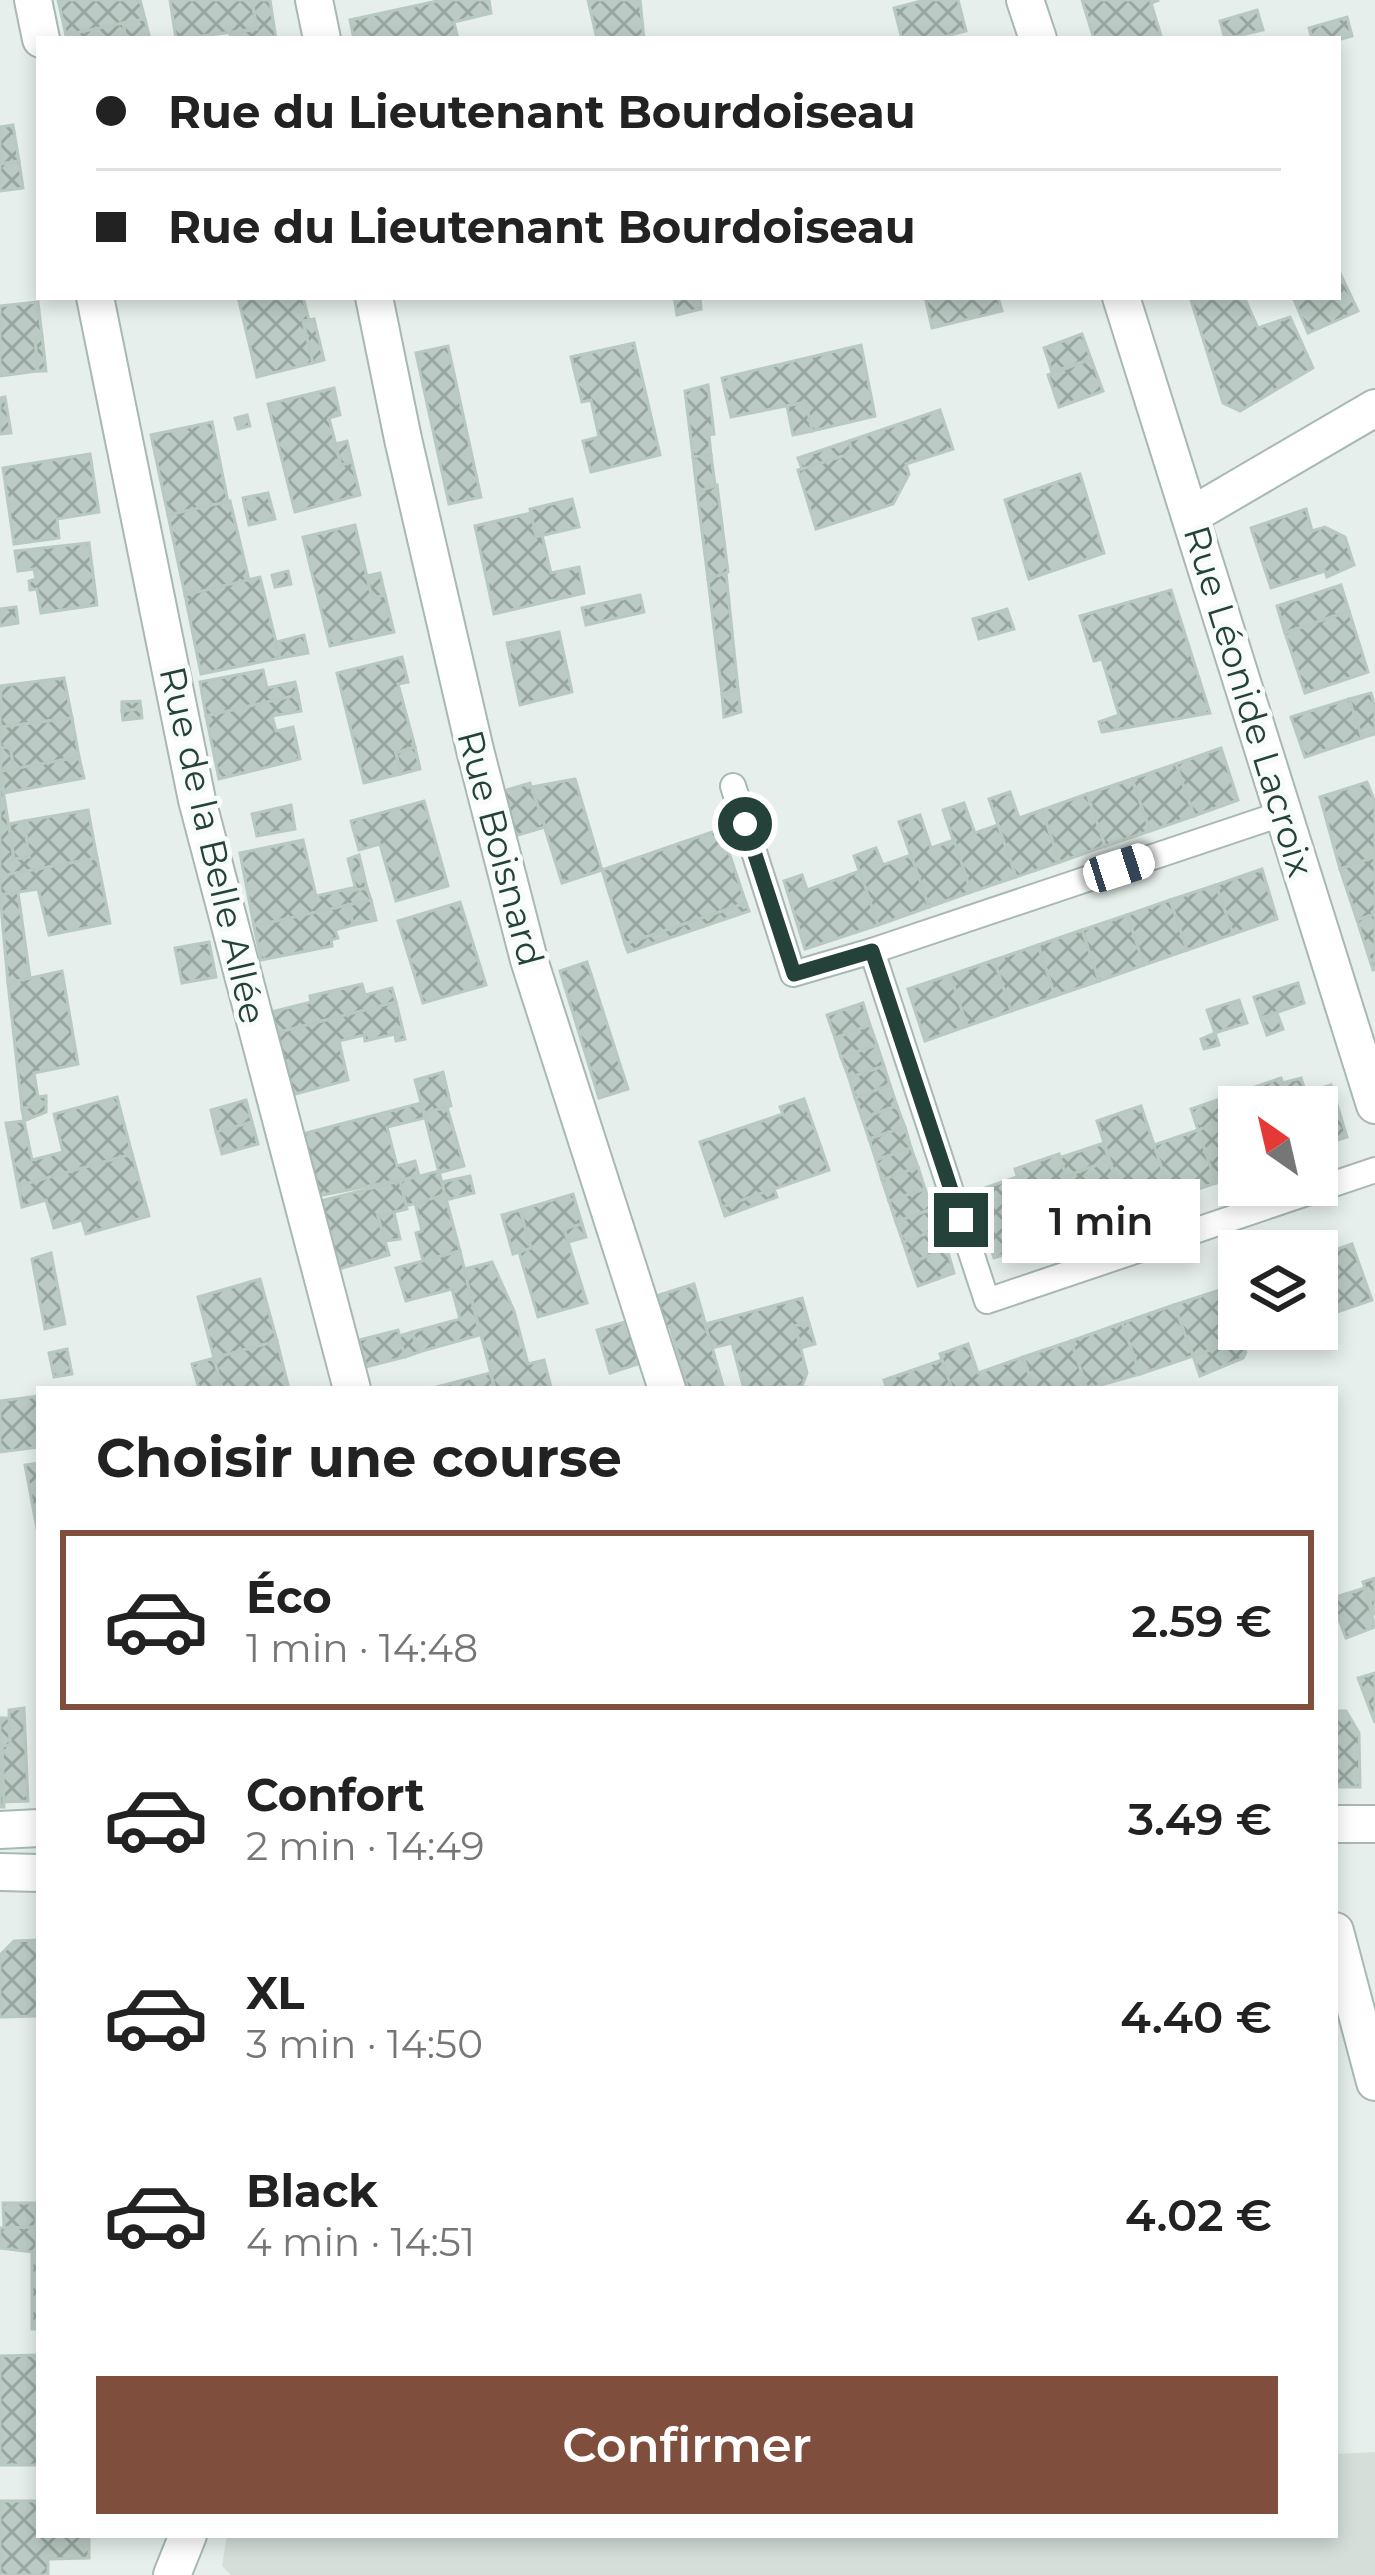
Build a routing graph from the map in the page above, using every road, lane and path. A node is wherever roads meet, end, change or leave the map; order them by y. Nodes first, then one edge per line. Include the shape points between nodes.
1 (33, 0) edge
2 (314, 0) edge
3 (1025, 0) edge
4 (40, 36) edge
5 (321, 36) edge
6 (1037, 36) edge
7 (96, 300) edge
8 (375, 300) edge
9 (1122, 300) edge
10 (1375, 408) edge
11 (1192, 514) junction
12 (733, 786) dead end
13 (1285, 813) junction
14 (872, 951) junction
15 (1375, 1105) edge
16 (1375, 1170) edge
17 (351, 1386) edge
18 (666, 1386) edge
19 (1338, 1824) edge
20 (1375, 1824) edge
21 (36, 1828) edge
22 (0, 1830) edge
23 (0, 1872) edge
24 (36, 1873) edge
25 (1338, 1942) edge
26 (1375, 2082) edge
27 (187, 2538) edge
28 (172, 2575) edge

1 - 4 street
2 - 5 street
3 - 6 street
7 - 17 street, Rue de la Belle Allée via 197,800
8 - 18 street, Rue Boisnard via 529,960
9 - 11 street, Rue Léonide Lacroix
10 - 11 street
11 - 13 street, Rue Léonide Lacroix
12 - 14 lane via 794,974
13 - 14 lane
13 - 15 street, Rue Léonide Lacroix
14 - 16 lane via 987,1301
19 - 20 street
21 - 22 street
23 - 24 street
25 - 26 street
27 - 28 street

